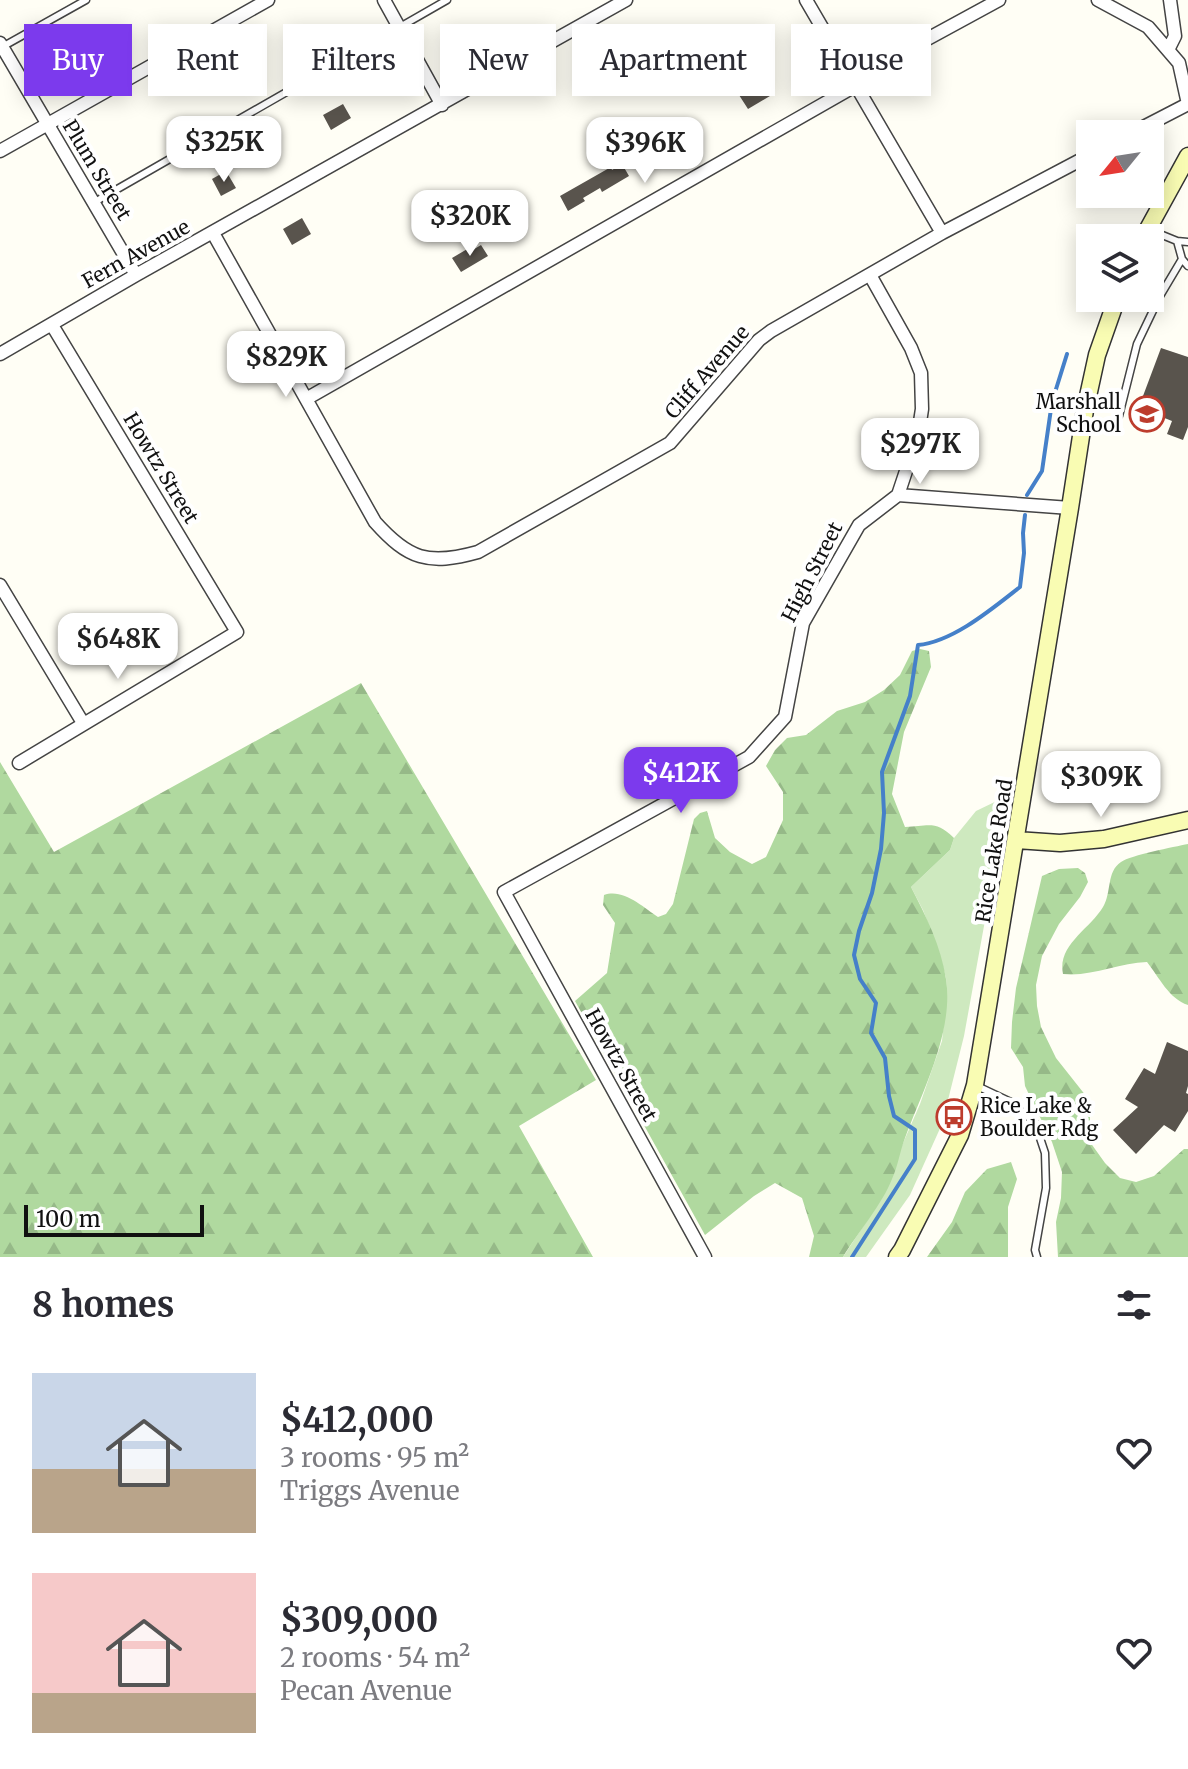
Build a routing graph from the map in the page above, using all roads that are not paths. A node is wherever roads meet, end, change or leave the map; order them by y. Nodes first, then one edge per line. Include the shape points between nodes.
1 (86, 0) edge
2 (268, 0) edge
3 (384, 0) edge
4 (447, 0) edge
5 (626, 0) edge
6 (999, 0) edge
7 (1098, 0) edge
8 (1170, 0) edge
9 (809, 1) edge
10 (397, 24) edge
11 (404, 24) edge
12 (821, 24) edge
13 (931, 37) edge
14 (1, 45) edge
15 (1168, 50) junction
16 (424, 72) edge
17 (283, 94) edge
18 (837, 96) edge
19 (861, 96) edge
20 (1188, 104) edge
21 (442, 105) junction
22 (1157, 120) edge
23 (47, 124) junction
24 (0, 151) edge
25 (1188, 156) edge
26 (1076, 162) edge
27 (93, 203) junction
28 (1151, 224) edge
29 (213, 233) junction
30 (942, 233) junction
31 (1164, 238) edge
32 (1177, 241) junction
33 (1188, 242) edge
34 (1182, 259) junction
35 (1188, 266) edge
36 (136, 275) junction
37 (870, 275) junction
38 (1112, 312) edge
39 (52, 325) junction
40 (0, 354) edge
41 (306, 399) junction
42 (1119, 416) dead end
43 (898, 495) junction
44 (1070, 508) junction
45 (0, 585) edge
46 (83, 723) junction
47 (19, 763) dead end
48 (1188, 820) edge
49 (1016, 840) junction
50 (504, 892) joint
51 (975, 1085) junction
52 (705, 1257) edge
53 (897, 1257) edge
54 (1037, 1257) edge

1 - 14 lane
2 - 23 street
3 - 10 street
4 - 11 lane
5 - 21 street, Fern Avenue
6 - 13 street
7 - 15 street via 1148,27
8 - 15 street via 1175,36
9 - 12 street
14 - 23 street, Plum Street
15 - 20 street via 1179,63
16 - 21 street
17 - 27 lane
18 - 41 street
19 - 30 street
20 - 22 street
21 - 29 street, Fern Avenue
23 - 24 street
23 - 27 street, Plum Street
25 - 28 main road
26 - 30 street, Cliff Avenue
27 - 36 street, Plum Street
29 - 36 street, Fern Avenue
29 - 41 street
30 - 37 street, Cliff Avenue
31 - 32 lane
32 - 33 lane
32 - 34 lane
34 - 35 lane
34 - 42 lane via 1137,344
36 - 39 street, Fern Avenue
37 - 41 street, Cliff Avenue via 759,340 670,443 478,552 458,557 419,556 392,541 375,522
37 - 43 street via 921,373 918,435
38 - 44 main road, Rice Lake Road via 1088,396
39 - 40 street, Fern Avenue
39 - 46 street, Howtz Street via 237,632
43 - 44 street
43 - 50 street, High Street via 859,525 803,623 785,717 749,757
44 - 49 main road, Rice Lake Road
45 - 46 street
46 - 47 street
48 - 49 main road via 1104,839
49 - 51 main road, Rice Lake Road
50 - 52 street, Howtz Street
51 - 53 main road, Rice Lake Road via 960,1135
51 - 54 lane via 1013,1103 1035,1123 1045,1153 1046,1188

